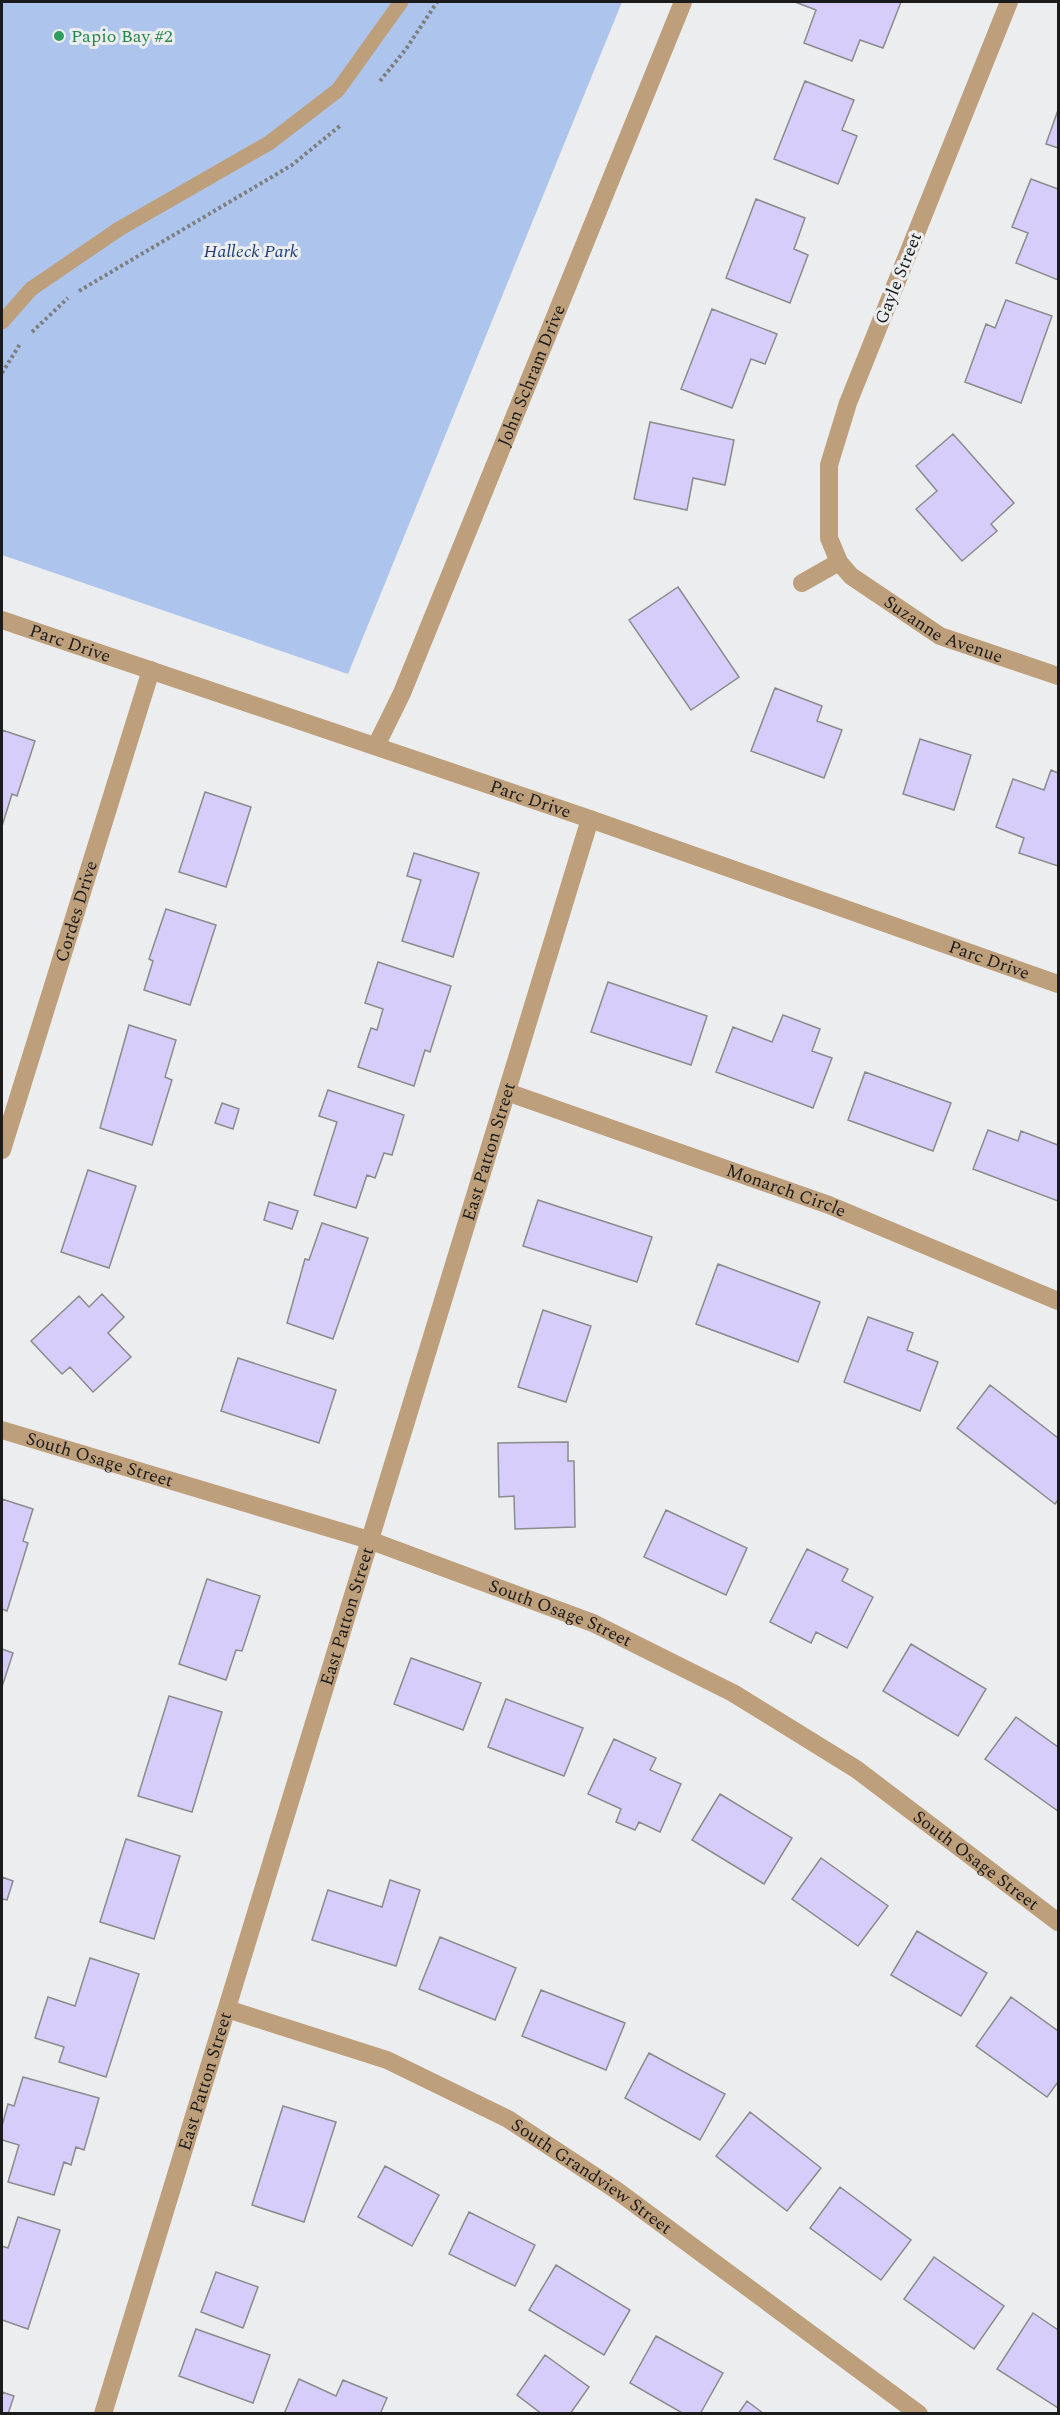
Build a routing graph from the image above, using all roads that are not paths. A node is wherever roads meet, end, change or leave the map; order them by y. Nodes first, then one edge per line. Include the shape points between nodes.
1 (401, 2) edge
2 (683, 2) edge
3 (1009, 2) edge
4 (2, 321) edge
5 (839, 562) junction
6 (801, 583) dead end
7 (2, 620) edge
8 (151, 670) junction
9 (1059, 676) edge
10 (376, 746) junction
11 (590, 819) junction
12 (1059, 984) edge
13 (507, 1092) junction
14 (2, 1150) edge
15 (1059, 1301) edge
16 (2, 1430) edge
17 (369, 1540) junction
18 (1059, 1922) edge
19 (227, 2009) junction
20 (103, 2414) edge
21 (919, 2414) edge

1 - 4 lane via 338,90 269,143 119,229 31,289
2 - 10 street, John Schram Drive via 402,693
3 - 5 street, Gayle Street via 848,404 829,465 829,538
5 - 6 street
5 - 9 street, Suzanne Avenue via 851,576 940,636
7 - 8 street, Parc Drive
8 - 10 street, Parc Drive
8 - 14 street, Cordes Drive
10 - 11 street, Parc Drive
11 - 12 street, Parc Drive
11 - 13 street, East Patton Street
13 - 15 street, Monarch Circle via 829,1205
13 - 17 street, East Patton Street
16 - 17 street, South Osage Street
17 - 18 street, South Osage Street via 593,1623 733,1693 856,1769
17 - 19 street, East Patton Street
19 - 20 street, East Patton Street
19 - 21 street, South Grandview Street via 387,2060 508,2119 616,2190

